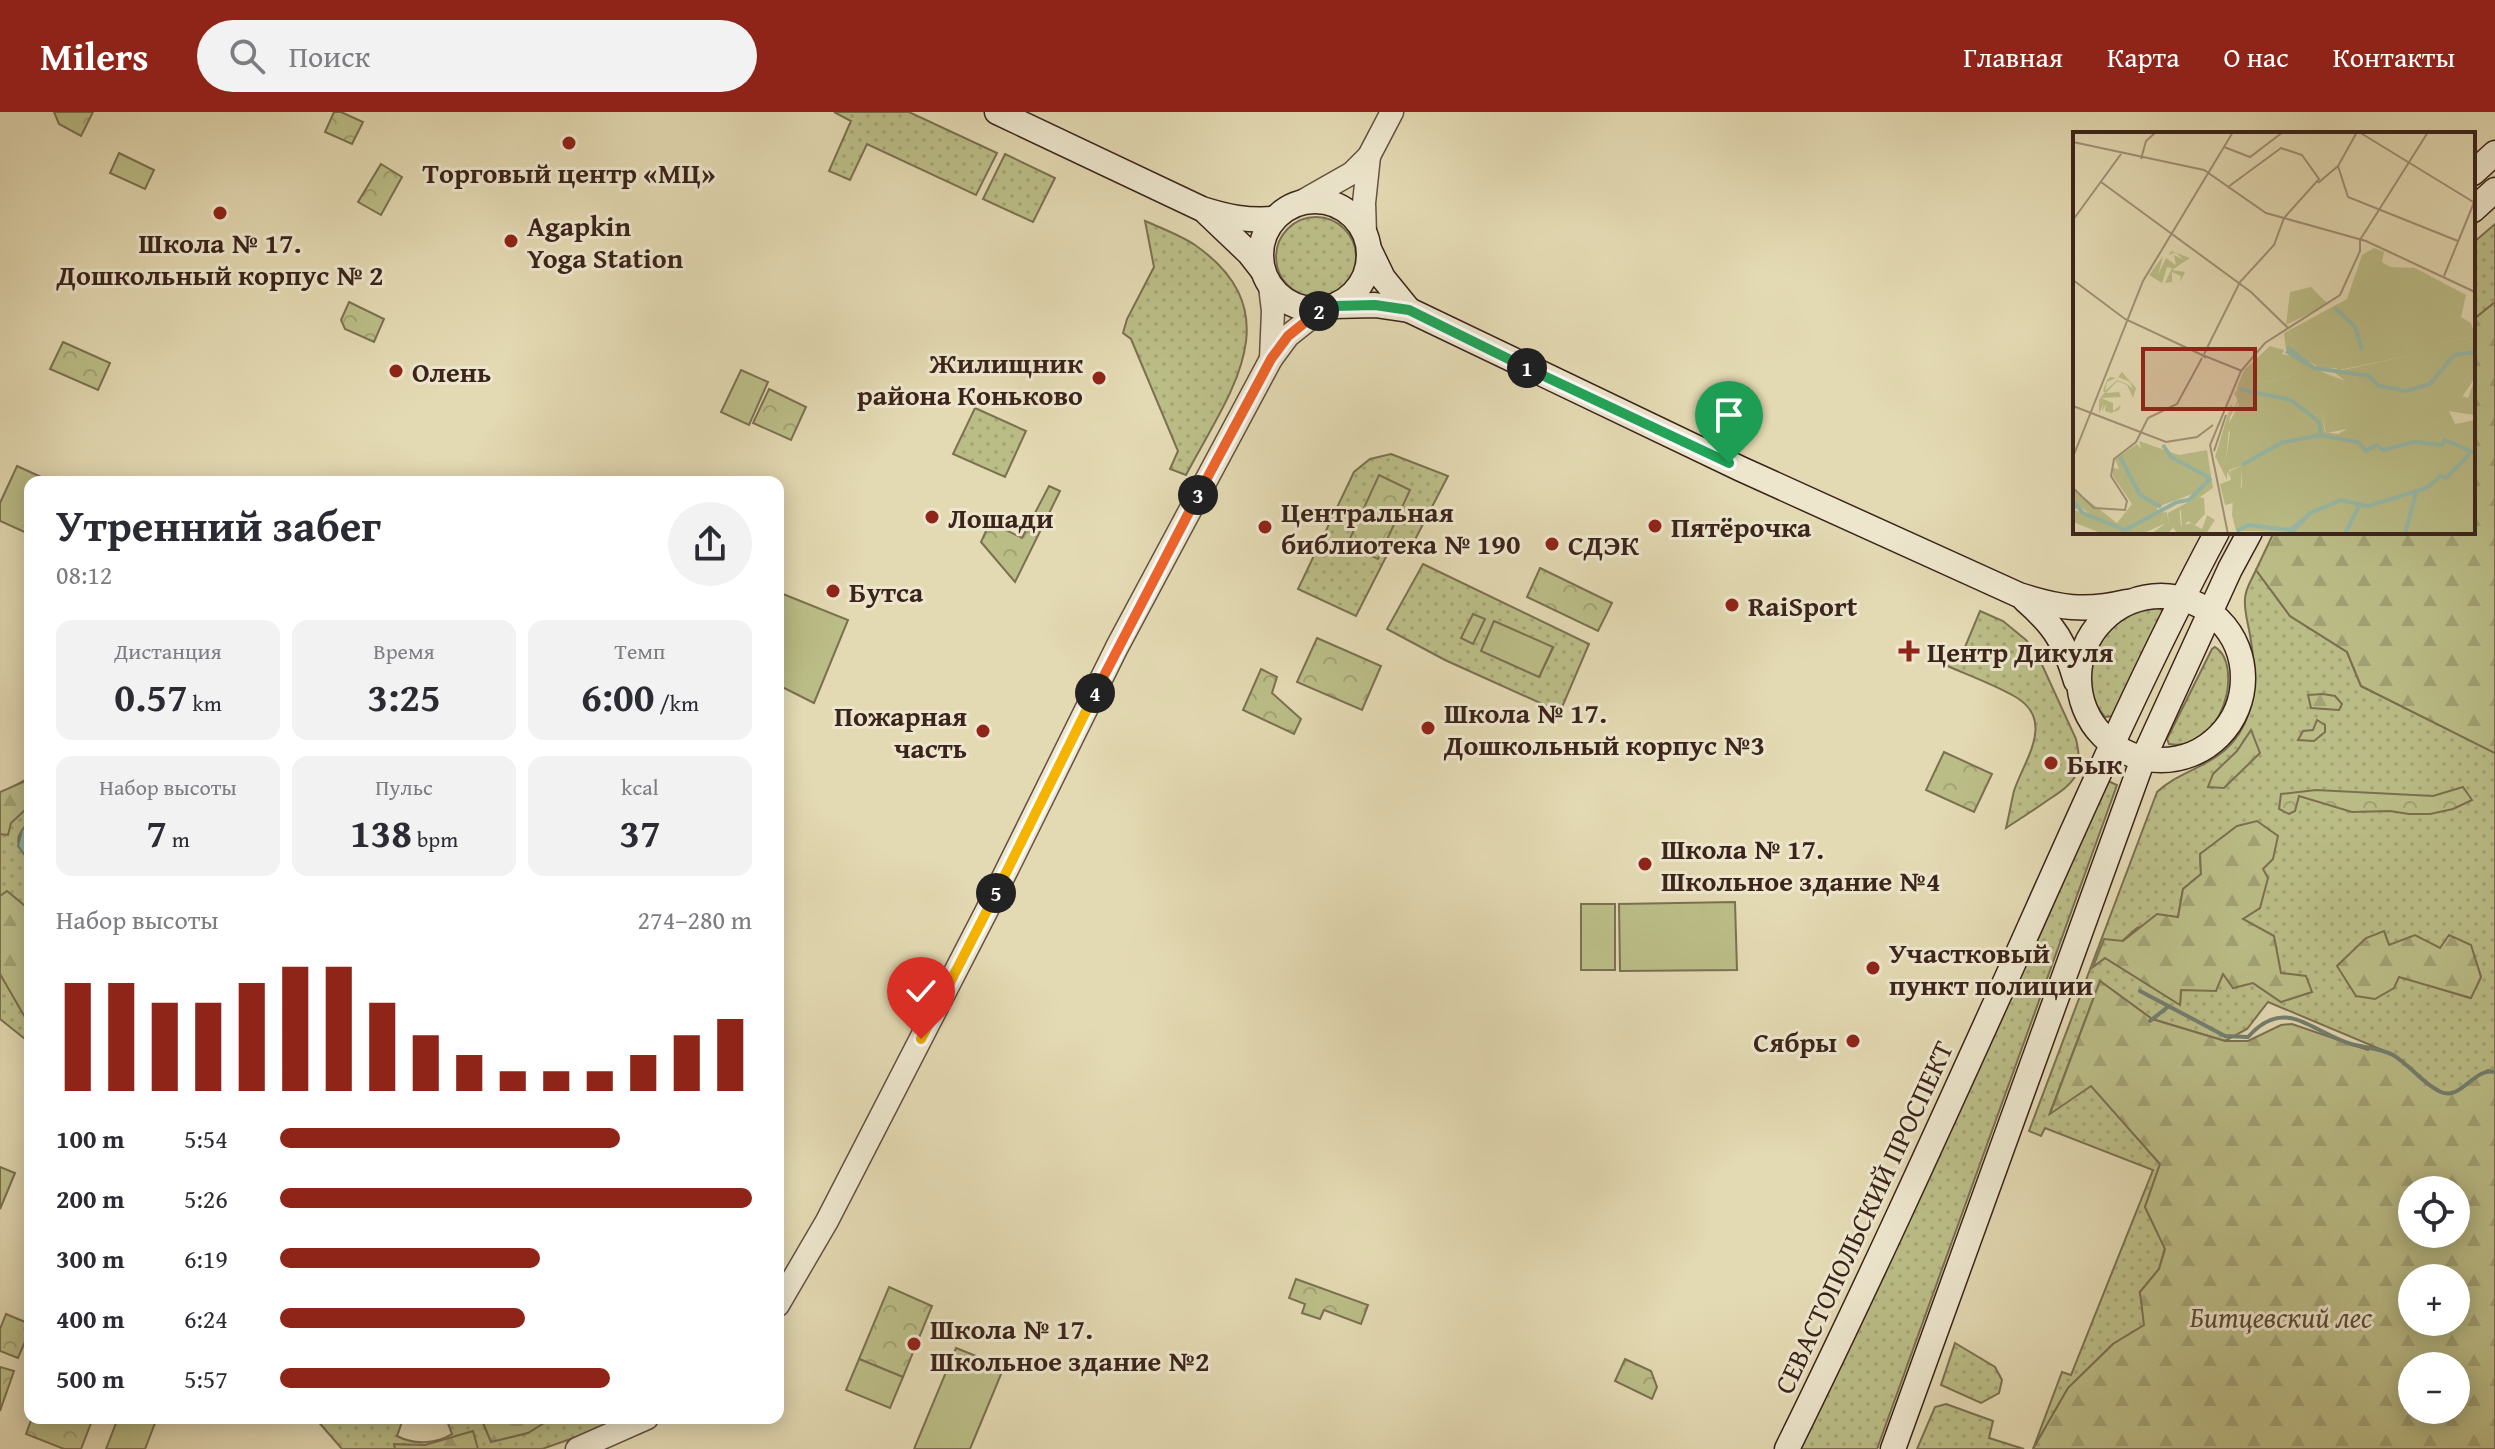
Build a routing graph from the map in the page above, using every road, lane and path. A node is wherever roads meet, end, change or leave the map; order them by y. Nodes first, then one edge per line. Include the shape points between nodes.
1 (997, 112) edge
2 (1392, 112) edge
3 (2495, 153) edge
4 (1369, 156) junction
5 (2475, 171) edge
6 (2495, 190) edge
7 (1301, 202) junction
8 (2475, 208) edge
9 (1202, 209) junction
10 (1274, 219) junction
11 (1367, 241) junction
12 (1266, 278) junction
13 (1328, 307) junction
14 (1409, 310) junction
15 (1271, 359) junction
16 (2216, 534) edge
17 (2249, 534) edge
18 (2019, 595) junction
19 (2183, 596) junction
20 (2127, 602) junction
21 (2211, 609) junction
22 (2080, 695) junction
23 (2112, 745) junction
24 (2143, 759) junction
25 (784, 1295) edge
26 (633, 1424) edge
27 (577, 1449) edge
28 (1787, 1449) edge
29 (1893, 1449) edge

1 - 9 main road
2 - 4 street
3 - 5 main road
4 - 7 street via 1352,173
4 - 11 street
6 - 8 main road
7 - 10 main road
7 - 11 main road via 1316,200 1346,210
9 - 10 main road via 1251,221
9 - 12 main road via 1241,245
10 - 12 main road via 1261,243
11 - 13 main road via 1368,267 1361,283 1350,297
11 - 14 main road via 1383,278
12 - 13 main road via 1293,305
12 - 15 street via 1273,311
13 - 14 main road
13 - 15 street via 1288,336
14 - 18 main road
15 - 25 street via 1117,647 827,1221
16 - 19 main road, СЕВАСТОПОЛЬСКИЙ ПРОСПЕКТ
17 - 21 main road
18 - 20 main road via 2082,609
18 - 22 main road via 2061,636
19 - 20 main road via 2145,596
19 - 21 main road
19 - 23 main road, СЕВАСТОПОЛЬСКИЙ ПРОСПЕКТ
20 - 22 main road via 2110,612 2088,640 2081,657
21 - 24 main road
21 - 24 main road via 2225,624 2238,658 2239,690 2229,725 2204,751 2185,759
22 - 23 main road via 2087,714
23 - 24 main road
23 - 28 main road, СЕВАСТОПОЛЬСКИЙ ПРОСПЕКТ via 1875,1268
24 - 29 main road
26 - 27 street

